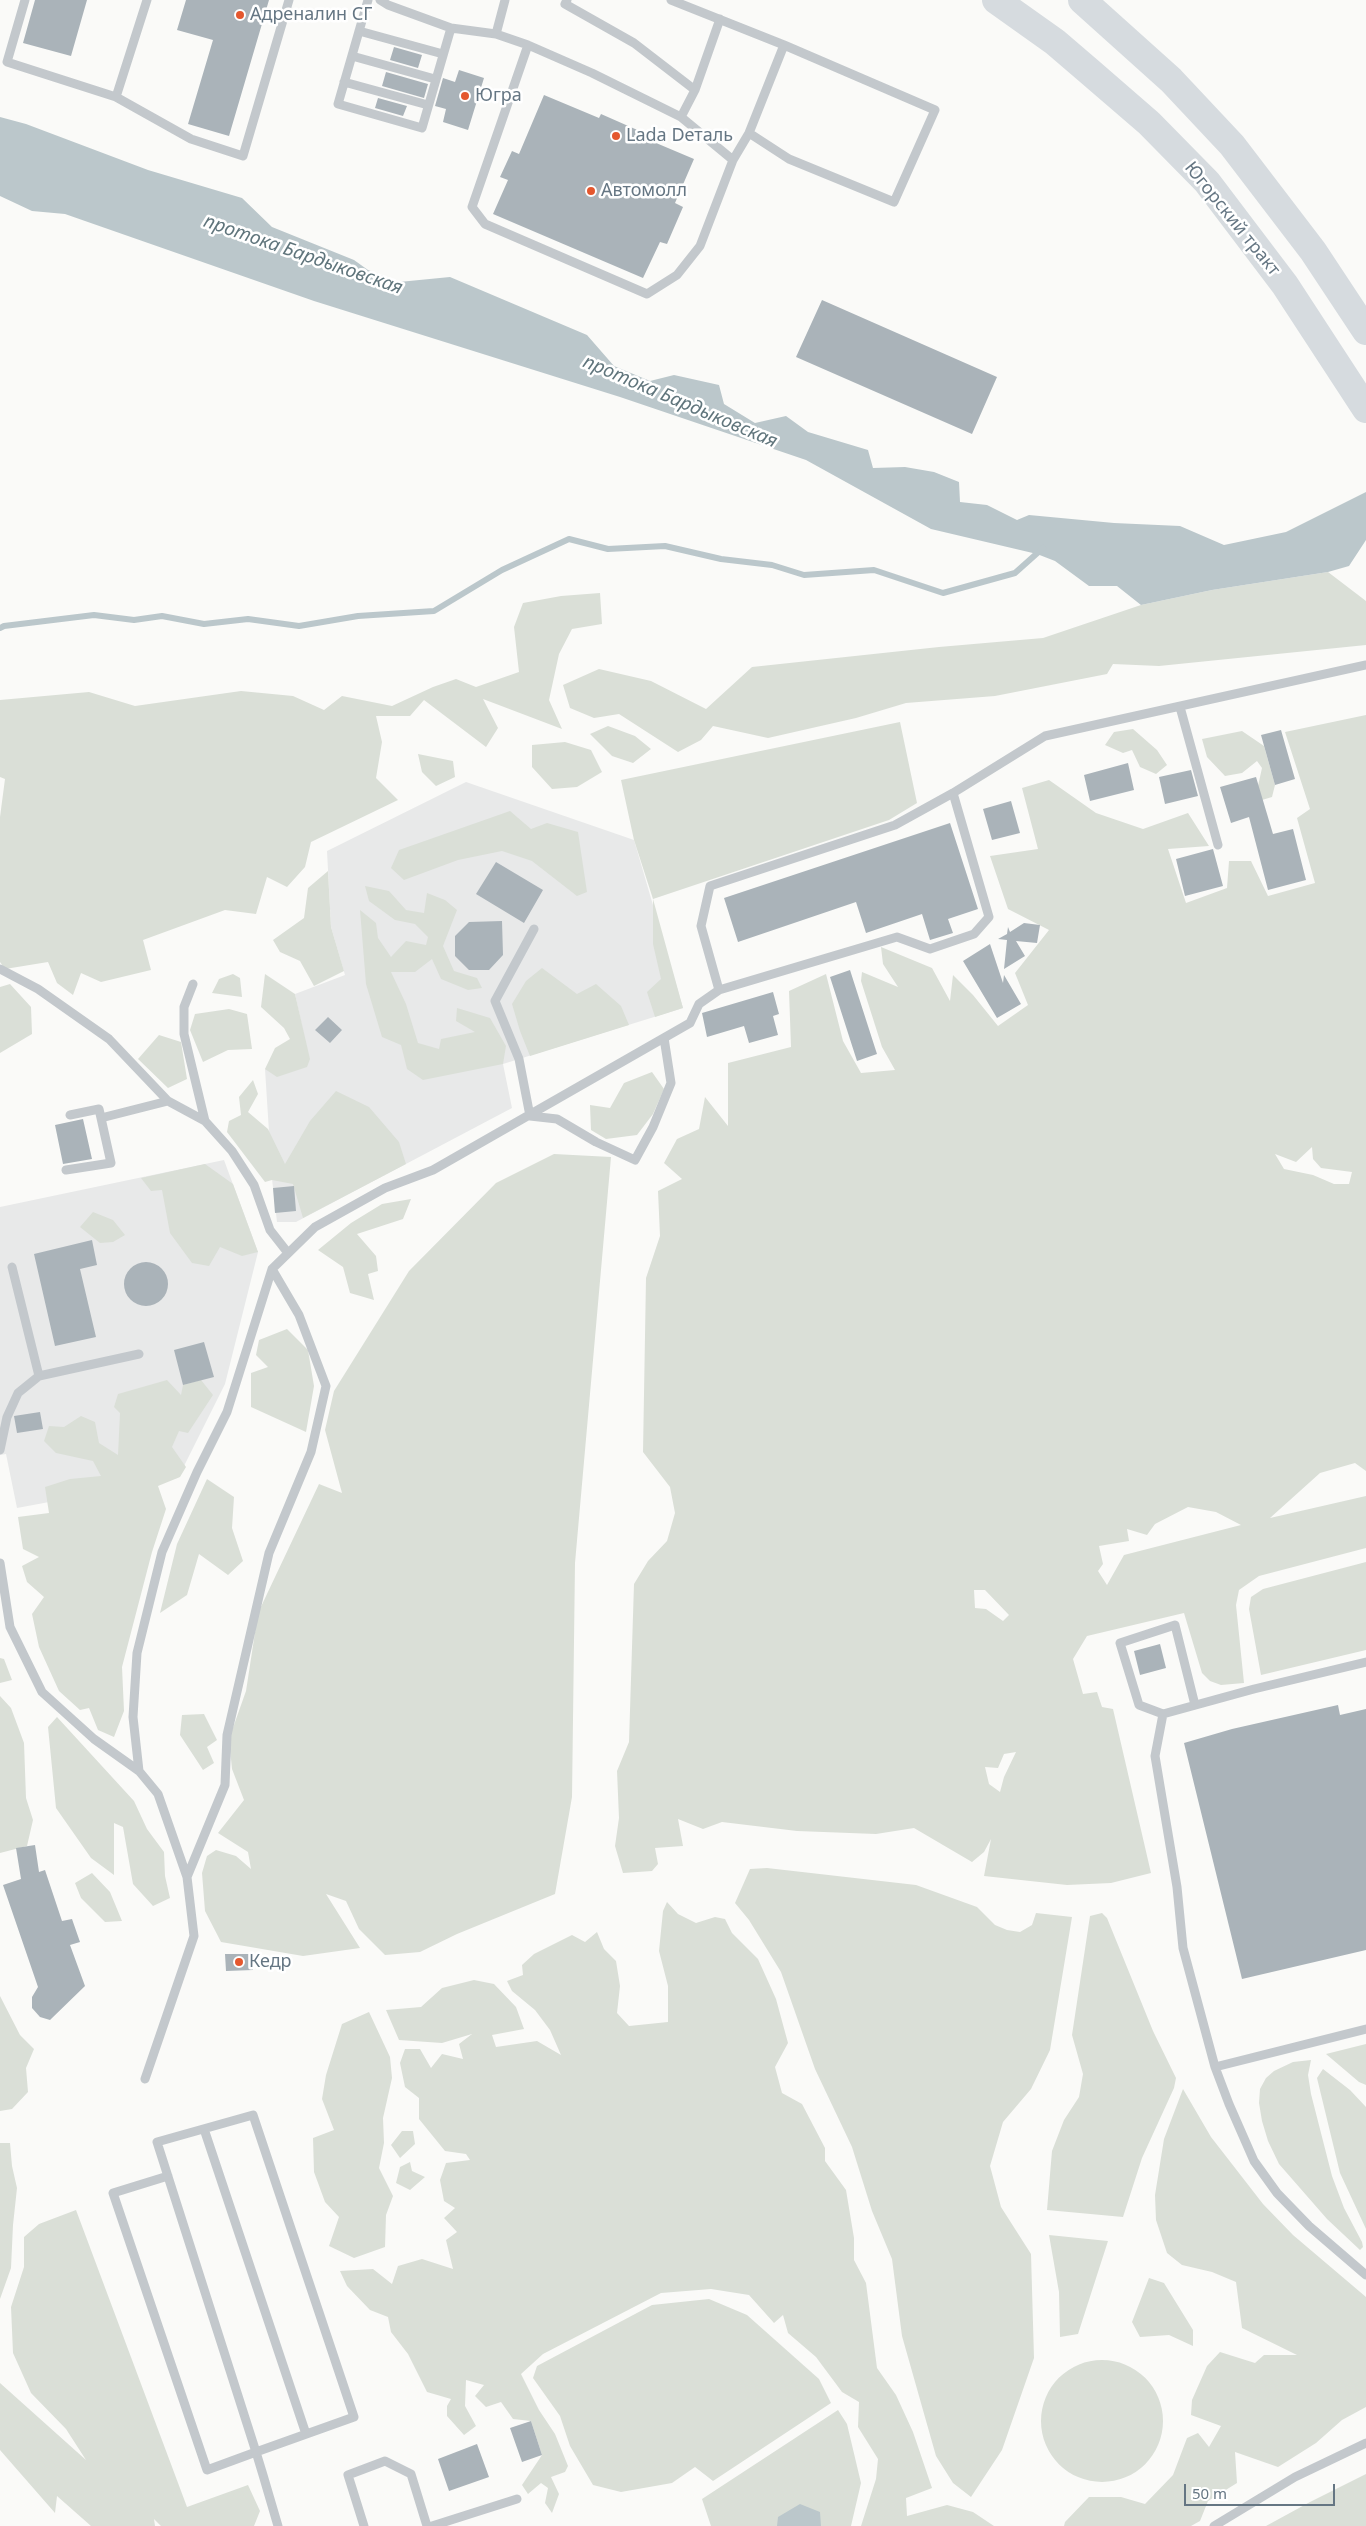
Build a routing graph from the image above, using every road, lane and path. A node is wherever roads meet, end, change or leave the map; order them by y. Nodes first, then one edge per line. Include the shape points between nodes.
1 (25, 0) edge
2 (147, 0) edge
3 (289, 0) edge
4 (368, 0) edge
5 (380, 0) edge
6 (505, 0) edge
7 (567, 0) edge
8 (671, 0) edge
9 (996, 0) edge
10 (1082, 0) edge
11 (720, 19) junction
12 (451, 28) junction
13 (359, 30) junction
14 (496, 34) junction
15 (784, 44) junction
16 (528, 45) junction
17 (443, 54) junction
18 (352, 56) junction
19 (435, 79) junction
20 (344, 82) junction
21 (695, 90) junction
22 (116, 97) junction
23 (428, 105) junction
24 (681, 117) junction
25 (749, 133) junction
26 (733, 160) junction
27 (1366, 331) edge
28 (1366, 409) edge
29 (1366, 665) edge
30 (1180, 707) junction
31 (953, 793) junction
32 (1218, 845) dead end
33 (534, 929) dead end
34 (0, 969) edge
35 (193, 984) dead end
36 (719, 990) junction
37 (664, 1038) junction
38 (168, 1100) junction
39 (70, 1115) dead end
40 (530, 1116) junction
41 (100, 1118) junction
42 (205, 1120) junction
43 (66, 1170) dead end
44 (288, 1253) junction
45 (12, 1267) dead end
46 (272, 1269) junction
47 (139, 1354) dead end
48 (39, 1376) junction
49 (0, 1450) edge
50 (0, 1563) edge
51 (1366, 1662) edge
52 (1195, 1705) junction
53 (1163, 1714) junction
54 (139, 1771) junction
55 (187, 1877) junction
56 (1366, 2029) edge
57 (1215, 2067) junction
58 (145, 2079) dead end
59 (204, 2129) junction
60 (168, 2176) junction
61 (1366, 2275) edge
62 (306, 2434) junction
63 (1366, 2443) edge
64 (256, 2452) junction
65 (517, 2499) dead end
66 (278, 2526) edge
67 (364, 2526) edge
68 (427, 2526) edge
69 (432, 2526) edge
70 (1214, 2526) edge

1 - 22 lane via 8,62
2 - 22 lane
3 - 22 lane via 243,156 191,139
4 - 13 lane
5 - 12 lane
6 - 14 lane
7 - 21 lane via 565,4 634,42
8 - 11 lane
9 - 28 main road, Югорский тракт via 1055,42 1149,123 1207,182 1285,285
10 - 27 main road via 1171,80 1232,145 1313,251
11 - 15 lane
11 - 21 lane
12 - 14 lane
12 - 17 lane
13 - 17 lane
13 - 18 lane
14 - 16 lane
15 - 25 lane
15 - 25 lane via 934,110 894,202 789,159
16 - 24 lane
16 - 26 lane via 472,207 485,224 647,294 677,275 700,246
17 - 19 lane
18 - 19 lane
18 - 20 lane
19 - 23 lane
20 - 23 lane
20 - 23 lane via 338,104 422,128
21 - 24 lane
24 - 26 lane
25 - 26 lane
29 - 30 lane
30 - 31 lane via 1045,736
30 - 32 lane
31 - 36 lane via 895,825 710,886 701,926
31 - 36 lane via 989,917 974,934 930,949 896,936
33 - 40 lane via 495,1002 519,1059
34 - 38 lane via 38,989 109,1039
35 - 42 lane via 184,1007 184,1034
36 - 37 lane via 699,1004 690,1023
37 - 40 lane
37 - 40 lane via 671,1083 635,1160 557,1119
38 - 41 lane
38 - 42 lane
39 - 41 lane via 99,1109
40 - 44 lane via 433,1170 385,1188 315,1227
41 - 43 lane via 111,1163
42 - 44 lane via 232,1151 254,1186 270,1230
44 - 46 lane
45 - 48 lane
46 - 54 lane via 227,1412 162,1552 137,1653 133,1717
46 - 55 lane via 298,1315 326,1386 311,1452 269,1553 227,1735 225,1785
47 - 48 lane
48 - 49 lane via 18,1393 7,1417
50 - 54 lane via 10,1627 42,1692 94,1739
51 - 52 lane
52 - 53 lane
52 - 53 lane via 1175,1625 1120,1643 1139,1705
53 - 57 lane via 1155,1756 1177,1887 1183,1948
54 - 55 lane via 158,1794
55 - 58 lane via 194,1936
56 - 57 lane
57 - 61 lane via 1254,2161 1309,2226
59 - 60 lane via 158,2142
59 - 62 lane
59 - 62 lane via 253,2115 354,2417
60 - 64 lane
60 - 64 lane via 113,2193 207,2470
62 - 64 lane
63 - 70 lane via 1294,2477
64 - 66 lane
65 - 69 lane
67 - 68 lane via 348,2475 385,2462 410,2474

